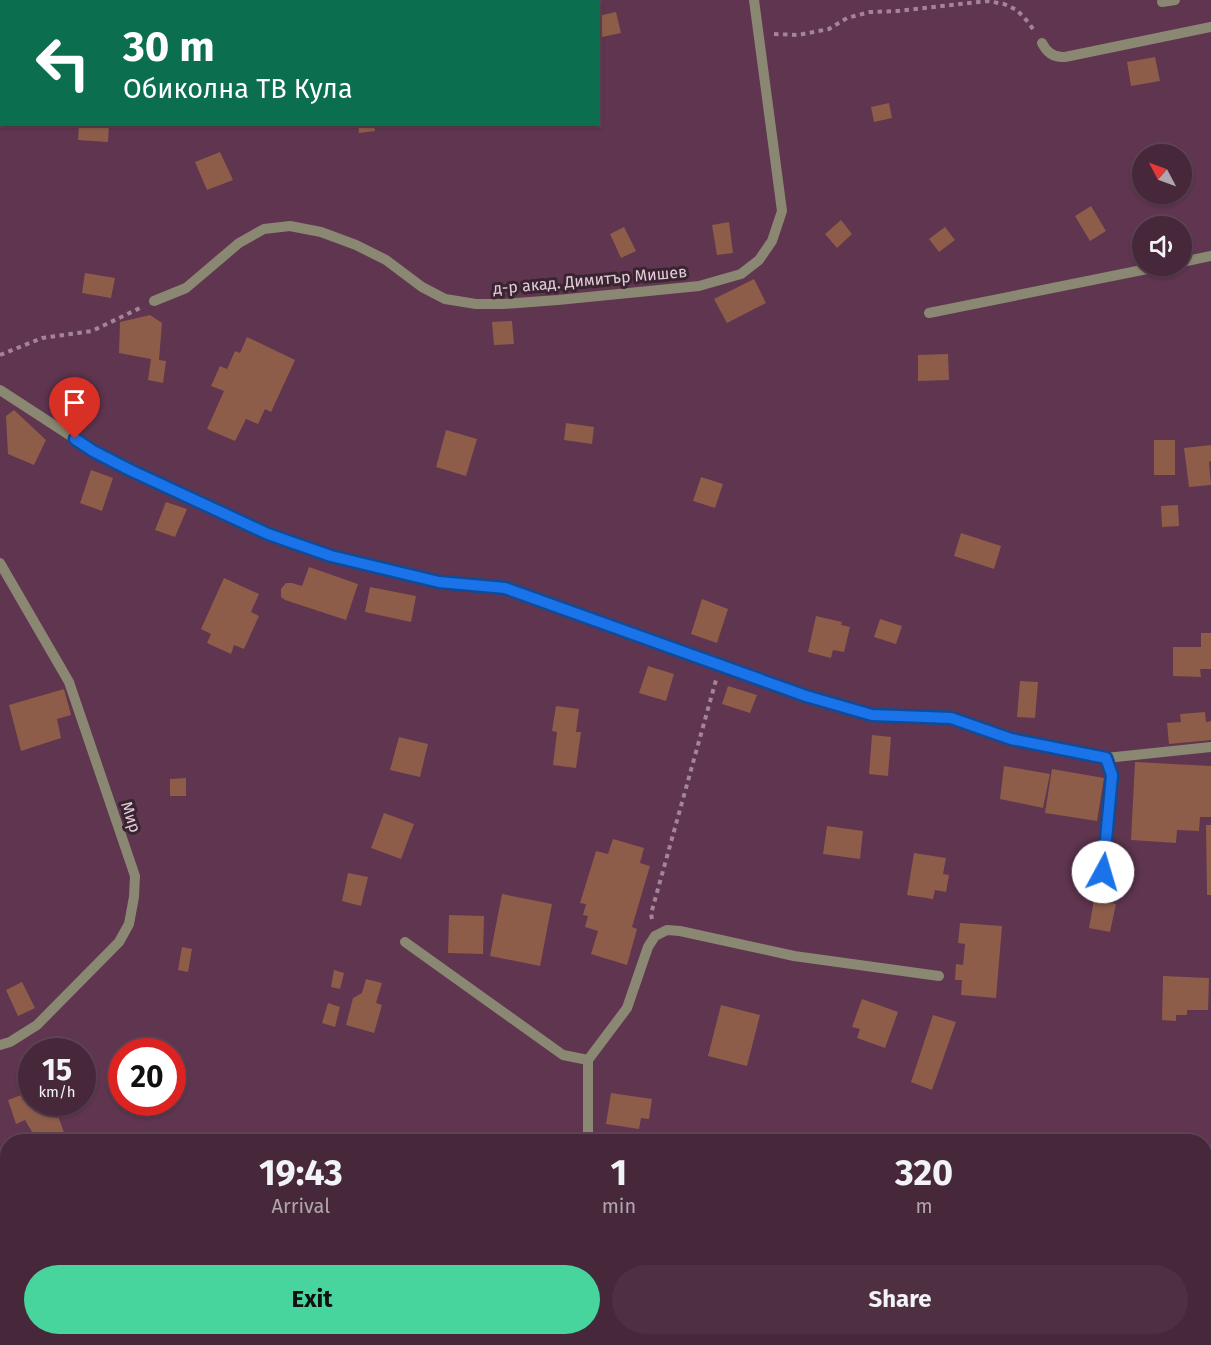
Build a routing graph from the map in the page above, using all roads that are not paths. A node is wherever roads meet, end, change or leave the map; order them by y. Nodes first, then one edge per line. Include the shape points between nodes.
1 (754, 0) edge
2 (1175, 0) edge
3 (1162, 2) dead end
4 (1211, 27) edge
5 (1042, 43) road end
6 (1211, 256) edge
7 (1192, 259) edge
8 (1132, 272) edge
9 (154, 301) road end
10 (929, 313) dead end
11 (0, 390) edge
12 (0, 563) edge
13 (1211, 747) edge
14 (1106, 758) junction
15 (1103, 872) dead end
16 (405, 942) dead end
17 (939, 976) dead end
18 (0, 1046) edge
19 (588, 1060) junction
20 (588, 1134) edge

1 - 9 street, д-р акад. Димитър Мишев via 783,211 772,241 759,260 741,274 699,286 476,304 445,299 356,245 291,226 264,229 238,243 186,288
2 - 3 street
4 - 5 street via 1059,57 1048,53
6 - 7 street
8 - 10 street
11 - 14 street via 93,451 130,470 268,534 331,556 439,582 505,588 806,696 872,715 951,718 1011,739
12 - 18 street, Мир via 69,682 135,876 129,924 119,942 38,1025
13 - 14 street
14 - 15 street via 1112,775
16 - 19 street via 563,1055
17 - 19 street via 794,956 667,930 655,936 648,947 627,1008
19 - 20 street

